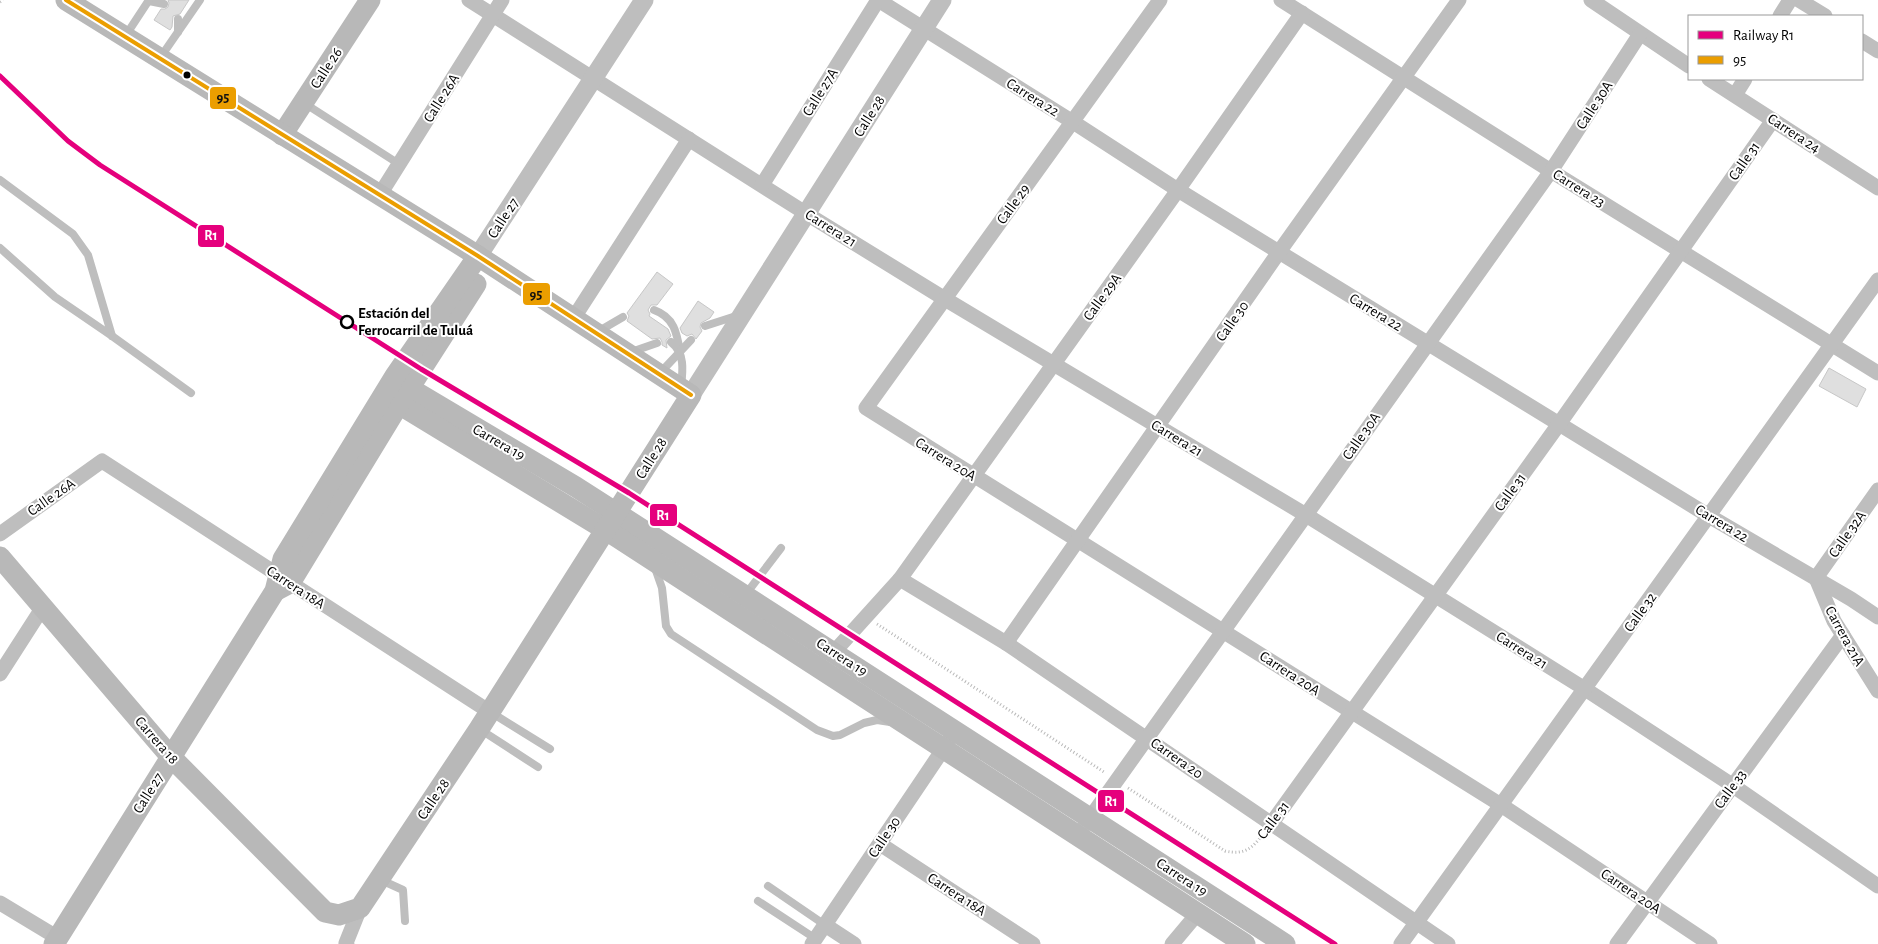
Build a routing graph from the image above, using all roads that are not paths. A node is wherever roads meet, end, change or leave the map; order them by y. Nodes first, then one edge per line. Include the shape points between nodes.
1 (66, 0) edge
2 (149, 0) edge
3 (200, 0) edge
4 (365, 0) edge
5 (470, 0) edge
6 (502, 0) edge
7 (644, 0) edge
8 (878, 0) edge
9 (942, 0) edge
10 (1160, 0) edge
11 (1281, 0) edge
12 (1459, 0) edge
13 (1591, 0) edge
14 (1790, 0) edge
15 (1799, 0) edge
16 (164, 4) dead end
17 (362, 5) edge
18 (1302, 13) junction
19 (493, 15) junction
20 (1781, 15) edge
21 (1823, 15) edge
22 (178, 18) dead end
23 (924, 29) junction
24 (178, 32) junction
25 (1640, 34) junction
26 (125, 37) junction
27 (1863, 41) edge
28 (1878, 51) edge
29 (159, 59) junction
30 (1688, 65) edge
31 (1403, 78) junction
32 (594, 79) junction
33 (1711, 80) edge
34 (1743, 80) edge
35 (1735, 95) junction
36 (303, 103) junction
37 (1773, 120) junction
38 (1073, 122) junction
39 (282, 135) junction
40 (689, 139) junction
41 (399, 164) junction
42 (1551, 170) junction
43 (0, 180) edge
44 (762, 185) junction
45 (1878, 188) edge
46 (1178, 190) junction
47 (379, 196) junction
48 (807, 214) junction
49 (0, 248) edge
50 (1681, 250) junction
51 (1279, 252) junction
52 (483, 260) junction
53 (1878, 280) edge
54 (945, 299) junction
55 (654, 310) dead end
56 (742, 315) junction
57 (623, 318) dead end
58 (573, 319) junction
59 (705, 326) dead end
60 (596, 333) junction
61 (112, 336) junction
62 (691, 340) dead end
63 (671, 342) dead end
64 (657, 343) dead end
65 (1428, 343) junction
66 (1833, 344) junction
67 (680, 352) junction
68 (627, 354) junction
69 (1054, 364) junction
70 (1878, 373) edge
71 (659, 374) junction
72 (396, 392) junction
73 (686, 392) junction
74 (191, 393) dead end
75 (866, 408) joint
76 (1559, 424) junction
77 (1158, 427) junction
78 (102, 461) joint
79 (974, 476) junction
80 (1878, 490) edge
81 (1306, 515) junction
82 (1709, 516) junction
83 (611, 522) junction
84 (0, 534) edge
85 (1078, 541) junction
86 (780, 548) dead end
87 (645, 554) junction
88 (0, 557) edge
89 (1816, 578) junction
90 (900, 579) junction
91 (281, 583) junction
92 (1435, 595) junction
93 (745, 596) junction
94 (43, 607) junction
95 (1878, 617) edge
96 (1223, 630) junction
97 (1843, 635) junction
98 (1006, 643) junction
99 (834, 652) junction
100 (0, 674) edge
101 (1585, 689) junction
102 (1878, 691) edge
103 (490, 712) junction
104 (1351, 712) junction
105 (479, 730) junction
106 (919, 732) junction
107 (1148, 738) junction
108 (950, 739) junction
109 (550, 749) dead end
110 (170, 756) junction
111 (538, 767) dead end
112 (1732, 785) junction
113 (1502, 805) junction
114 (1090, 817) junction
115 (1271, 824) junction
116 (1078, 835) junction
117 (880, 844) junction
118 (379, 879) junction
119 (768, 886) dead end
120 (1878, 886) edge
121 (758, 901) dead end
122 (1648, 902) junction
123 (0, 903) edge
124 (360, 908) junction
125 (1198, 913) junction
126 (405, 921) dead end
127 (1417, 923) junction
128 (825, 925) junction
129 (56, 941) edge
130 (814, 941) edge
131 (347, 944) edge
132 (854, 944) edge
133 (1033, 944) edge
134 (1172, 944) edge
135 (1245, 944) edge
136 (1285, 944) edge
137 (1401, 944) edge
138 (1448, 944) edge
139 (1617, 944) edge
140 (1710, 944) edge

1 - 26 main road
2 - 16 lane
2 - 26 lane
3 - 24 lane
4 - 17 lane via 359,2
5 - 19 street, Carrera 21
6 - 19 street, Calle 26A
7 - 32 street, Calle 27
8 - 23 street, Carrera 22
8 - 44 street, Calle 27A
9 - 23 street, Calle 28
10 - 38 street, Calle 29
11 - 18 street, Carrera 23
12 - 31 street, Calle 30
13 - 25 street
14 - 20 street
15 - 21 street
17 - 36 main road, Calle 26
18 - 31 street, Carrera 23
18 - 46 street, Calle 29A
19 - 32 street, Carrera 21
19 - 41 street, Calle 26A
22 - 24 lane
23 - 38 street, Carrera 22
23 - 48 street, Calle 28
24 - 29 lane
25 - 30 street
25 - 42 street, Calle 30A
26 - 29 main road
27 - 28 street
29 - 39 main road
31 - 42 street, Carrera 23
31 - 51 street, Calle 30
32 - 40 street, Carrera 21
32 - 52 street, Calle 27
33 - 35 street, Carrera 24
34 - 35 street
35 - 37 street, Carrera 24
36 - 39 main road, Calle 26
36 - 41 lane
37 - 45 street, Carrera 24
37 - 50 street, Calle 31
38 - 46 street, Carrera 22
38 - 54 street, Calle 29
39 - 47 main road
40 - 44 street, Carrera 21
40 - 58 street
41 - 47 street, Calle 26A
42 - 50 street, Carrera 23
42 - 65 street, Calle 30A
43 - 61 lane via 73,234 88,255
44 - 48 street, Carrera 21
46 - 51 street, Carrera 22
46 - 69 street, Calle 29A
47 - 52 main road
48 - 54 street, Carrera 21
48 - 56 street, Calle 28
49 - 61 lane via 48,292
50 - 66 street, Carrera 23
50 - 76 street, Calle 31
51 - 65 street, Carrera 22
51 - 77 street, Calle 30
52 - 58 main road
52 - 72 main road, Calle 27
53 - 66 street, Calle 32
54 - 69 street, Carrera 21
54 - 75 street, Calle 29
55 - 67 lane via 668,318 675,328
56 - 59 lane
56 - 73 street, Calle 28
57 - 60 lane
58 - 60 main road
60 - 68 main road
61 - 74 lane
62 - 67 lane
63 - 67 lane
64 - 68 lane
65 - 76 street, Carrera 22
65 - 81 street, Calle 30A
66 - 70 street, Carrera 23
66 - 82 street, Calle 32
67 - 71 lane
67 - 73 lane
68 - 71 main road
69 - 77 street, Carrera 21
69 - 79 street, Calle 29A
71 - 73 main road
72 - 83 main road, Carrera 19 via 568,483
72 - 91 main road, Calle 27 via 283,560
73 - 83 main road, Calle 28
75 - 79 street, Carrera 20A
76 - 82 street, Carrera 22
76 - 92 street, Calle 31
77 - 81 street, Carrera 21
77 - 85 street, Calle 30
78 - 84 street, Calle 26A
78 - 91 street, Carrera 18A
79 - 85 street, Carrera 20A
79 - 90 street, Calle 29A
80 - 89 street, Calle 32A
81 - 92 street, Carrera 21
81 - 96 street, Calle 30A
82 - 89 street, Carrera 22
82 - 101 street, Calle 32
83 - 87 main road, Carrera 19
83 - 93 main road, Carrera 19
83 - 103 main road, Calle 28
85 - 96 street, Carrera 20A
85 - 98 street, Calle 30
86 - 93 lane
87 - 106 main road, Carrera 19
87 - 106 lane via 660,579 666,626 671,634 817,730 840,735 877,720
88 - 94 main road, Carrera 18
89 - 95 street, Carrera 22
89 - 97 street, Carrera 21A
90 - 98 street, Carrera 20
90 - 99 street, Calle 29A
91 - 103 street, Carrera 18A
91 - 110 main road, Calle 27
92 - 101 street, Carrera 21
92 - 104 street, Calle 31
93 - 99 main road, Carrera 19
94 - 100 street
94 - 110 main road, Carrera 18
96 - 104 street, Carrera 20A
96 - 107 street, Calle 30A
97 - 102 street, Carrera 21A
97 - 112 street, Calle 33
98 - 107 street, Carrera 20
99 - 108 main road, Carrera 19
101 - 112 street, Carrera 21
101 - 113 street, Calle 32
103 - 105 main road, Calle 28
103 - 109 lane
104 - 113 street, Carrera 20A
104 - 115 street, Calle 31
105 - 111 lane
105 - 118 main road, Calle 28
106 - 108 main road, Carrera 19
107 - 114 street, Calle 30A
107 - 115 street, Carrera 20
108 - 114 main road, Carrera 19
108 - 116 main road, Carrera 19
108 - 117 street, Calle 30
110 - 124 main road, Carrera 18 via 325,912 339,915
110 - 129 main road, Calle 27
112 - 120 street, Carrera 21
112 - 122 street, Calle 33
113 - 122 street, Carrera 20A
113 - 127 street, Calle 32
114 - 116 street, Calle 30A
114 - 136 main road, Carrera 19
115 - 127 street, Carrera 20
116 - 125 main road, Carrera 19
117 - 128 street, Calle 30
117 - 133 street, Carrera 18A
118 - 124 main road, Calle 28
118 - 126 lane via 403,890
119 - 128 lane
121 - 130 lane
122 - 139 street, Calle 33
122 - 140 street, Carrera 20A
123 - 129 street
124 - 131 street
125 - 134 street
125 - 135 main road, Carrera 19
127 - 137 street, Calle 32
127 - 138 street, Carrera 20
128 - 130 street, Calle 30
128 - 132 street

